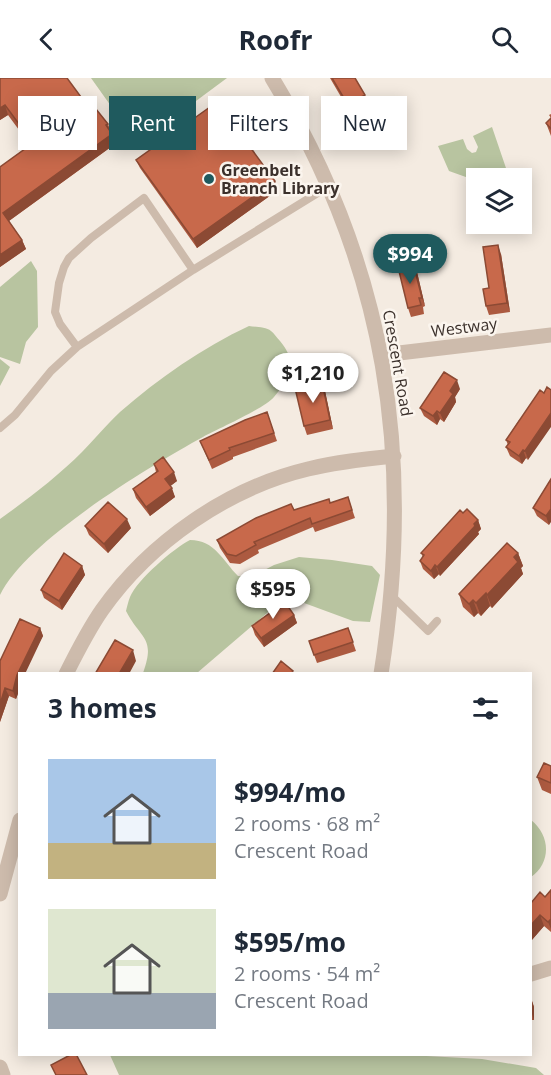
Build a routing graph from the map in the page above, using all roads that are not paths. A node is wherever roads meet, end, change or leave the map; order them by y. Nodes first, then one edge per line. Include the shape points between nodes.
1 (272, 78) edge
2 (329, 186) junction
3 (193, 270) junction
4 (551, 335) edge
5 (77, 347) junction
6 (382, 355) junction
7 (0, 428) edge
8 (394, 456) junction
9 (391, 595) junction
10 (437, 621) dead end
11 (67, 672) edge
12 (381, 672) edge
13 (18, 827) edge
14 (0, 894) edge
15 (551, 968) edge
16 (532, 974) edge
17 (0, 1066) edge
18 (3, 1075) edge

1 - 2 street, Crescent Road
2 - 3 lane
2 - 6 street, Crescent Road via 362,275
3 - 5 lane
3 - 5 lane via 144,198 91,238 64,267 55,312
4 - 6 street, Westway
5 - 7 lane
6 - 8 street, Crescent Road
8 - 9 street, Crescent Road via 396,542
8 - 11 street via 348,461 270,480 212,509 160,547 119,589 88,632
9 - 10 lane via 428,631
9 - 12 street, Crescent Road
13 - 14 street
15 - 16 street
17 - 18 street

